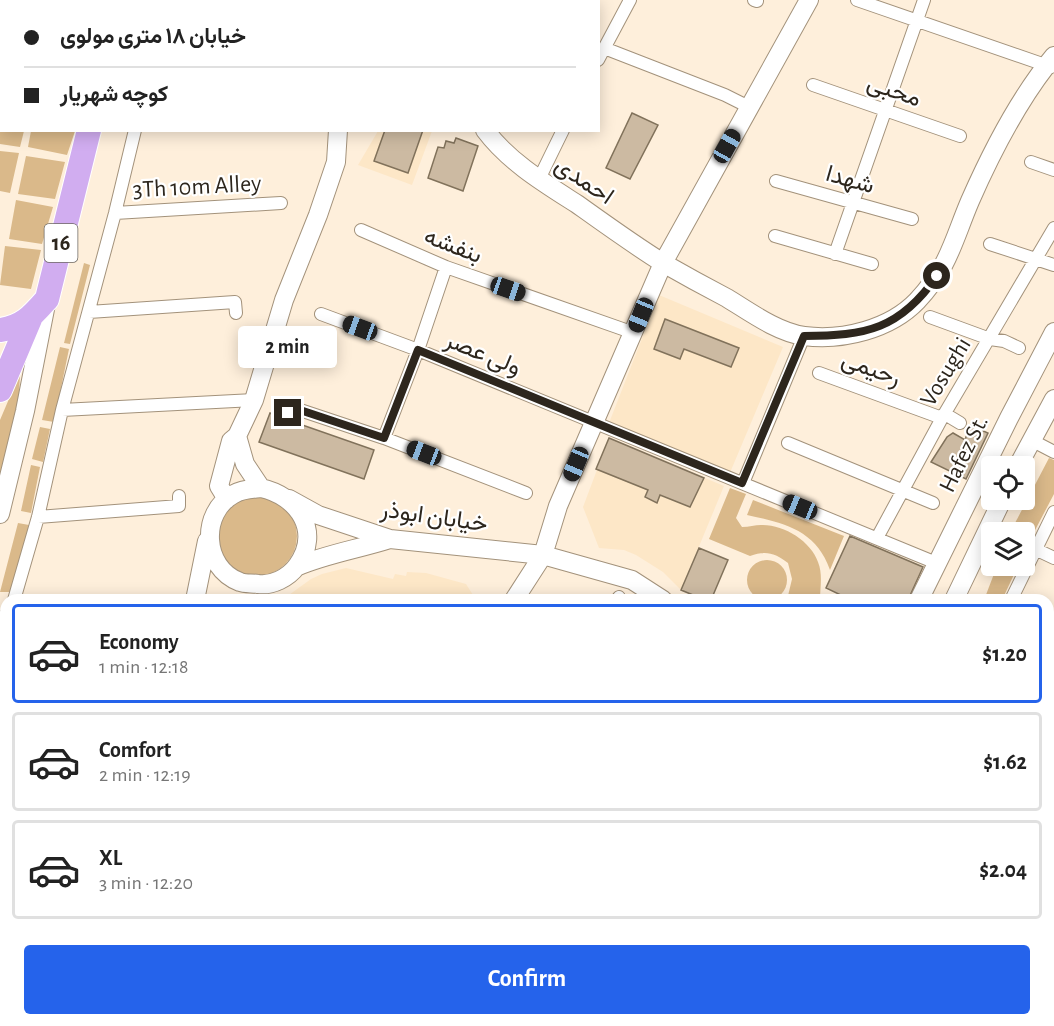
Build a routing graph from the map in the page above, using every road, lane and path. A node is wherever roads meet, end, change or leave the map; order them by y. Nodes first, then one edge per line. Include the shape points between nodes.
1 (630, 0) edge
2 (810, 0) edge
3 (857, 0) edge
4 (924, 0) edge
5 (917, 20) junction
6 (604, 48) junction
7 (600, 56) edge
8 (1051, 63) edge
9 (813, 85) dead end
10 (748, 107) junction
11 (885, 111) junction
12 (89, 132) edge
13 (135, 132) edge
14 (338, 132) edge
15 (487, 132) edge
16 (562, 132) edge
17 (960, 136) dead end
18 (1030, 162) dead end
19 (1054, 170) edge
20 (539, 179) junction
21 (776, 181) dead end
22 (854, 202) junction
23 (281, 203) dead end
24 (115, 213) junction
25 (912, 219) dead end
26 (1054, 228) edge
27 (361, 230) dead end
28 (775, 236) dead end
29 (990, 244) dead end
30 (835, 254) junction
31 (1037, 259) junction
32 (663, 262) junction
33 (872, 264) dead end
34 (1054, 265) edge
35 (446, 267) junction
36 (47, 299) junction
37 (89, 312) junction
38 (236, 313) dead end
39 (321, 314) dead end
40 (930, 317) dead end
41 (30, 319) junction
42 (0, 330) edge
43 (1054, 332) edge
44 (634, 333) junction
45 (804, 336) junction
46 (990, 339) junction
47 (1019, 348) dead end
48 (418, 350) junction
49 (819, 373) dead end
50 (0, 388) edge
51 (1054, 399) edge
52 (254, 400) junction
53 (62, 410) junction
54 (288, 413) dead end
55 (944, 416) junction
56 (594, 422) junction
57 (960, 423) dead end
58 (237, 436) junction
59 (384, 438) junction
60 (1031, 440) junction
61 (788, 443) dead end
62 (1054, 452) edge
63 (1023, 456) edge
64 (742, 483) junction
65 (261, 488) junction
66 (902, 490) junction
67 (526, 493) dead end
68 (179, 496) dead end
69 (227, 499) junction
70 (289, 499) junction
71 (933, 503) dead end
72 (997, 510) edge
73 (1054, 512) edge
74 (0, 514) edge
75 (38, 517) junction
76 (210, 527) junction
77 (877, 538) junction
78 (390, 539) junction
79 (1035, 549) joint
80 (543, 555) junction
81 (1054, 558) edge
82 (929, 560) dead end
83 (296, 567) junction
84 (1022, 576) edge
85 (265, 593) edge
86 (16, 594) edge
87 (196, 594) edge
88 (518, 594) edge
89 (654, 594) edge
90 (922, 594) edge
91 (957, 594) edge
92 (1014, 594) edge

1 - 6 street
2 - 10 street
3 - 5 street
4 - 5 street
5 - 8 street
5 - 11 street
6 - 7 street
6 - 10 street
8 - 45 street via 992,154 945,264 923,295 900,316 881,326 859,332
9 - 11 street, محبی
10 - 32 street
11 - 17 street, محبی
11 - 22 street
12 - 36 highway, 16
13 - 24 street
14 - 52 street via 336,162 285,300
15 - 20 street, احمدی
16 - 20 street
18 - 19 street
20 - 32 street, احمدی
21 - 22 street, شهدا
22 - 25 street, شهدا
22 - 30 street
23 - 24 street, 3Th 10m Alley
24 - 37 street
26 - 31 street, Vosughi
27 - 35 street, بنفشه
28 - 30 street
29 - 31 street
30 - 33 street
31 - 34 street
31 - 46 street, Vosughi
32 - 44 street
32 - 45 street, احمدی via 771,324
35 - 44 street, بنفشه
35 - 48 street
36 - 41 highway, 16
36 - 74 street via 26,411
37 - 38 street via 235,302
37 - 53 street
39 - 48 street, ولی عصر
40 - 46 street
41 - 42 highway, 16
41 - 50 highway, 16
43 - 90 street, Hafez St.
44 - 56 street
45 - 64 street
46 - 47 street via 1004,340
46 - 55 street, Vosughi
48 - 56 street, ولی عصر
48 - 59 street
49 - 55 street, رحیمی
51 - 60 street
52 - 53 street
52 - 58 street
53 - 75 street
54 - 59 street via 297,409
55 - 57 street, رحیمی
55 - 66 street, Vosughi
56 - 64 street, ولی عصر
56 - 80 street via 558,506
58 - 65 street via 245,464
58 - 69 street via 231,441 219,486
59 - 67 street
60 - 62 street
60 - 63 street
61 - 66 street
64 - 77 street, ولی عصر
65 - 69 street via 245,489
65 - 70 street
66 - 71 street
66 - 77 street, Vosughi
68 - 75 street via 179,506
69 - 76 street
70 - 78 street, خیابان ابوذر via 318,515
70 - 83 street via 299,511 307,540
72 - 91 street
73 - 79 street
75 - 86 street
76 - 85 street via 215,560 225,573
76 - 87 street
77 - 82 street, ولی عصر
78 - 80 street, خیابان ابوذر
78 - 83 street
79 - 81 street
80 - 88 street
80 - 89 street, خیابان ابوذر via 632,580
83 - 85 street
84 - 92 street

